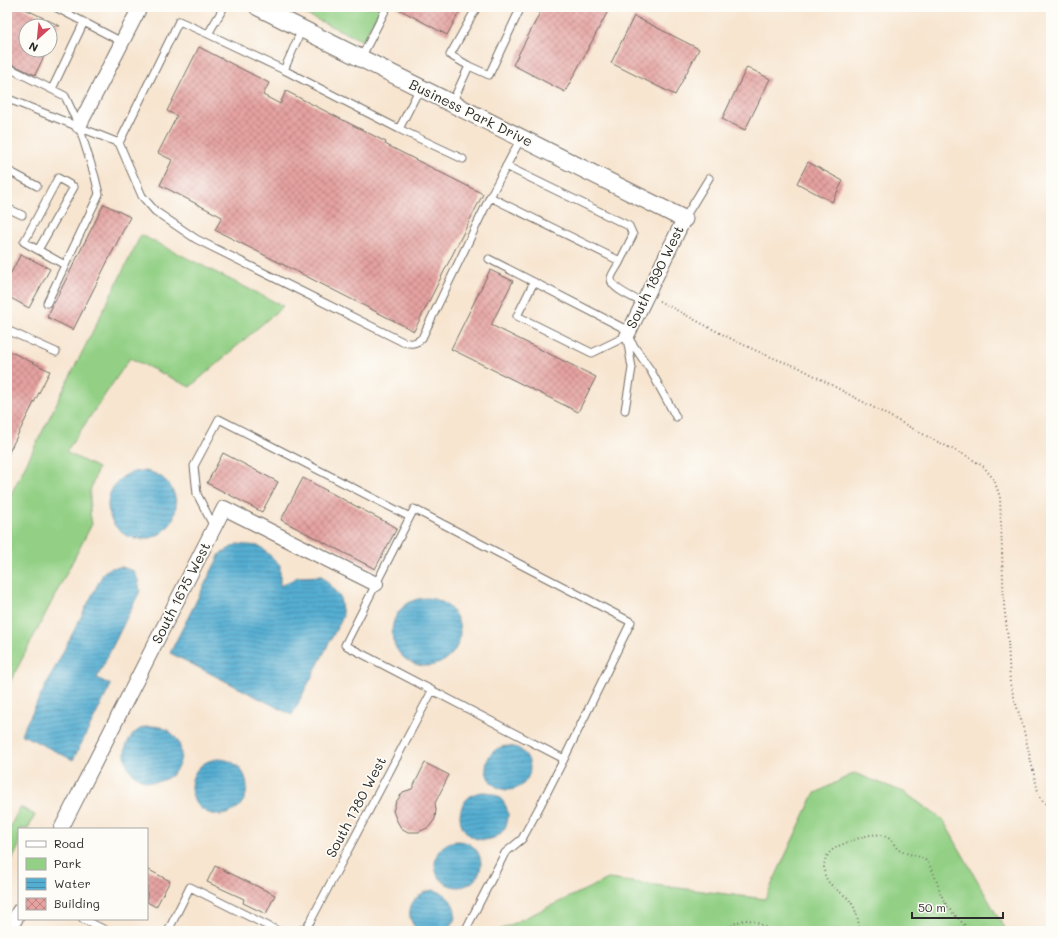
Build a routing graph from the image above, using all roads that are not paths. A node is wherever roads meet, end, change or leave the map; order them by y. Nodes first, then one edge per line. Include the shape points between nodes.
1 (55, 7) edge
2 (140, 7) edge
3 (224, 7) edge
4 (258, 7) edge
5 (387, 7) edge
6 (477, 7) edge
7 (522, 7) edge
8 (84, 22) junction
9 (302, 29) junction
10 (208, 34) junction
11 (122, 42) junction
12 (361, 58) junction
13 (469, 66) junction
14 (7, 67) edge
15 (284, 70) junction
16 (420, 88) junction
17 (52, 89) junction
18 (8, 100) edge
19 (452, 103) junction
20 (79, 126) junction
21 (399, 129) junction
22 (522, 138) junction
23 (119, 143) junction
24 (463, 159) dead end
25 (506, 166) junction
26 (7, 170) edge
27 (709, 178) dead end
28 (37, 186) dead end
29 (490, 197) junction
30 (7, 208) edge
31 (22, 215) dead end
32 (684, 219) junction
33 (38, 250) junction
34 (489, 259) dead end
35 (620, 261) junction
36 (65, 265) junction
37 (534, 282) junction
38 (645, 299) junction
39 (47, 303) dead end
40 (7, 330) edge
41 (628, 333) junction
42 (56, 352) dead end
43 (625, 410) dead end
44 (676, 417) dead end
45 (410, 517) junction
46 (214, 527) junction
47 (376, 584) junction
48 (432, 691) junction
49 (564, 758) junction
50 (62, 828) edge
51 (18, 914) edge
52 (85, 920) edge
53 (10, 930) edge
54 (107, 931) edge
55 (168, 931) edge
56 (278, 931) edge
57 (299, 931) edge
58 (464, 931) edge

1 - 8 lane
2 - 11 street
3 - 10 lane
4 - 9 street, Business Park Drive
5 - 12 lane
6 - 13 lane via 450,55
7 - 13 lane via 489,75
8 - 11 lane
8 - 17 lane
9 - 12 street, Business Park Drive
9 - 15 lane
10 - 15 lane
10 - 23 lane via 179,21
11 - 20 street
12 - 16 street, Business Park Drive
13 - 19 lane
14 - 17 lane
15 - 21 lane
16 - 19 street, Business Park Drive
16 - 21 lane
17 - 20 lane via 65,96
18 - 20 lane
19 - 22 street, Business Park Drive
20 - 23 lane
20 - 36 lane via 99,194
21 - 24 lane
22 - 25 lane
22 - 32 street, Business Park Drive
23 - 29 lane via 142,196 155,212 196,239 411,344 422,338
25 - 29 lane
25 - 35 lane via 629,226 633,235
26 - 28 lane
27 - 32 lane
29 - 35 lane
30 - 31 lane
32 - 38 street, South 1890 West
33 - 33 lane via 74,187 58,178 24,242
33 - 36 lane
34 - 37 lane
35 - 38 lane via 611,278 612,283 616,288
36 - 39 lane
37 - 41 lane
37 - 41 lane via 517,316 592,353
38 - 41 street, South 1890 West
40 - 42 lane
41 - 43 lane via 632,368
41 - 44 lane
45 - 46 lane via 219,419 194,466 197,494
45 - 47 lane
45 - 49 lane via 414,508 631,622
46 - 47 street, South 1675 West via 224,508
46 - 50 street, South 1675 West
47 - 48 lane via 345,646
48 - 49 lane
48 - 57 lane, South 1780 West via 311,920 306,928
49 - 58 lane via 522,839 505,853
51 - 53 street
52 - 54 lane
55 - 56 lane via 190,887

